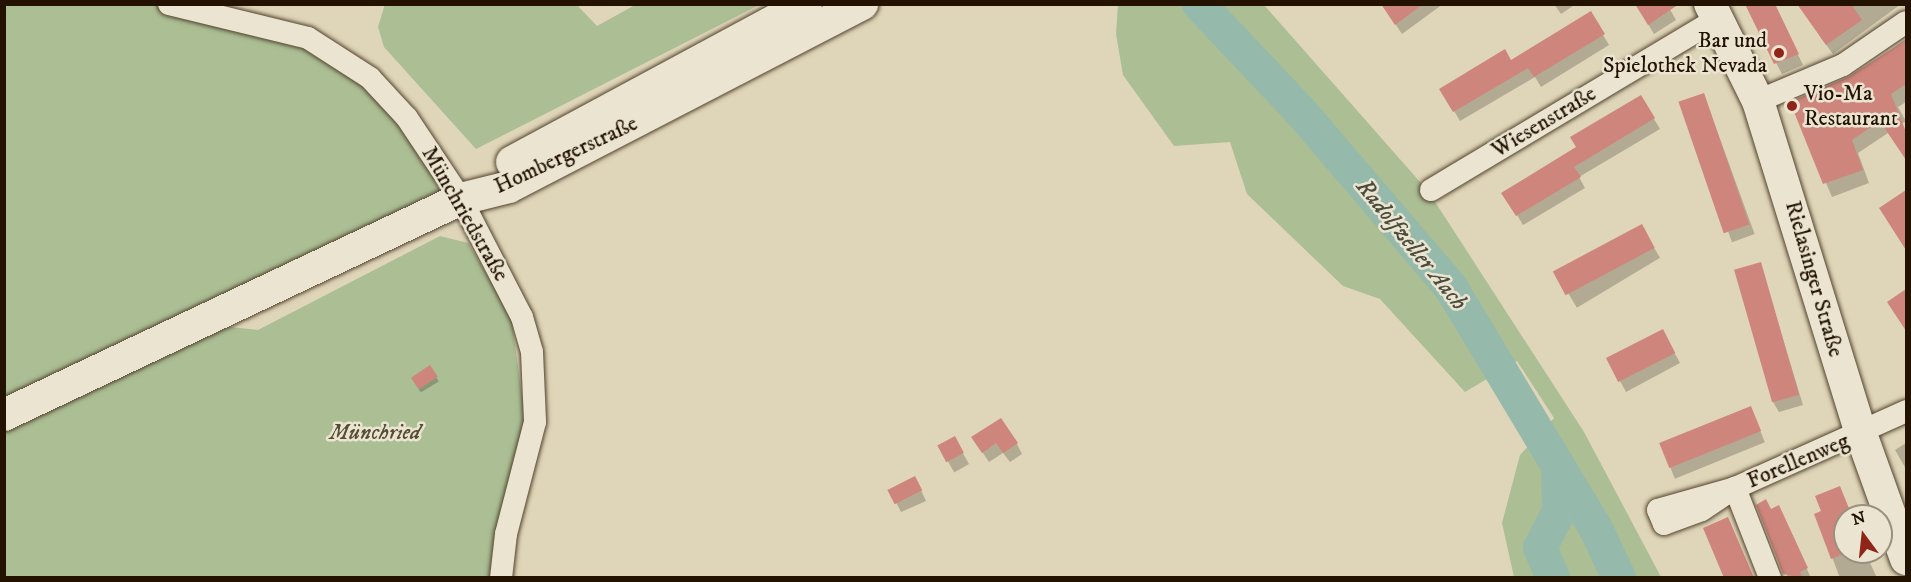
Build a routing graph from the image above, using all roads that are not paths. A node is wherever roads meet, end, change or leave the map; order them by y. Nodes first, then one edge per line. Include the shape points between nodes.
1 (169, 4) edge
2 (806, 4) edge
3 (862, 4) edge
4 (1714, 11) edge
5 (1906, 22) edge
6 (1758, 101) junction
7 (1431, 190) dead end
8 (461, 199) junction
9 (1906, 411) edge
10 (4, 415) edge
11 (1862, 434) junction
12 (1906, 559) edge
13 (501, 578) edge
14 (1770, 578) edge

1 - 8 street, Münchriedstraße via 309,38 370,78 407,118
2 - 8 main road, Hombergerstraße via 499,168
3 - 8 main road, Hombergerstraße via 509,187
4 - 6 main road, Rielasinger Straße
4 - 7 street, Wiesenstraße
5 - 6 street via 1843,65
6 - 11 main road, Rielasinger Straße
8 - 10 main road
8 - 13 street, Münchriedstraße via 522,317 532,352 534,422 506,534
9 - 11 street, Forellenweg
11 - 12 main road, Rielasinger Straße
11 - 14 street, Forellenweg via 1735,488

